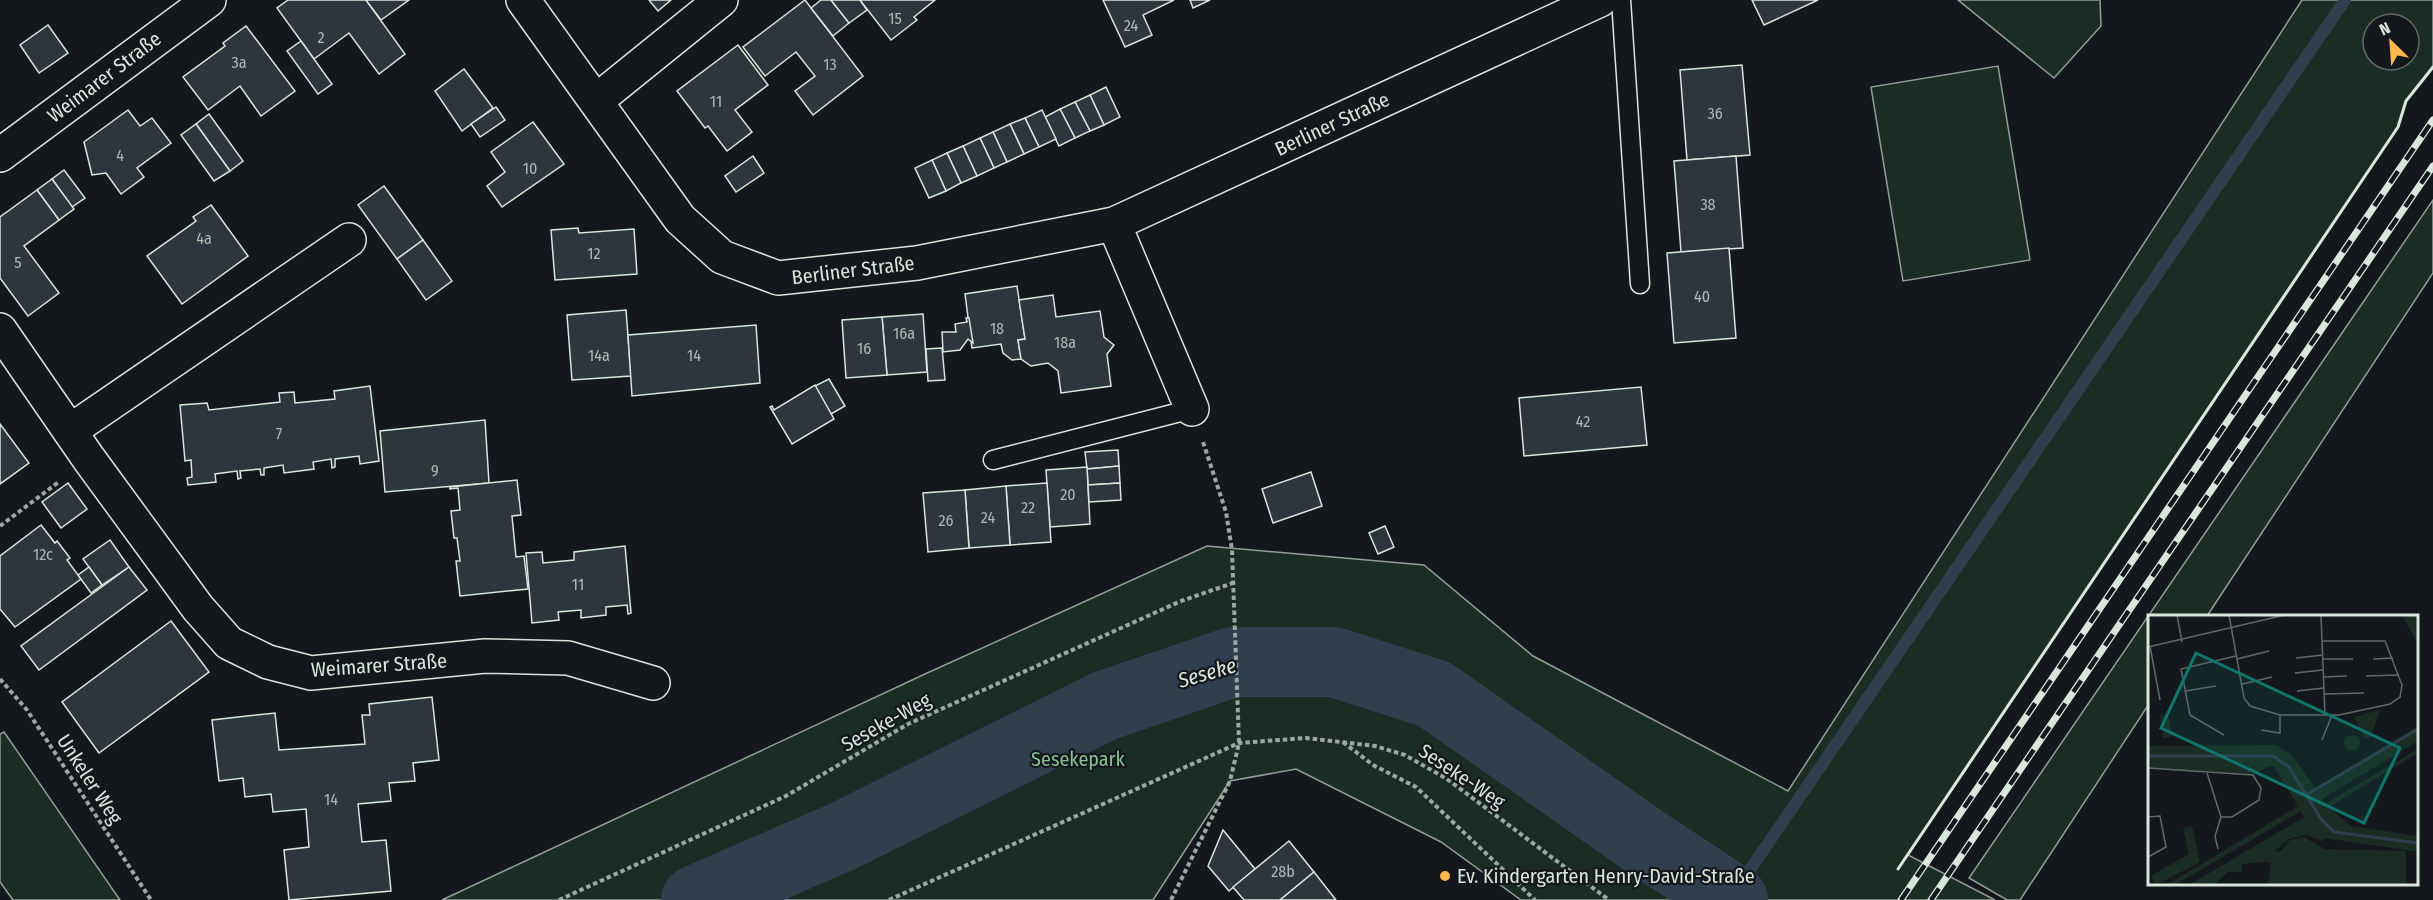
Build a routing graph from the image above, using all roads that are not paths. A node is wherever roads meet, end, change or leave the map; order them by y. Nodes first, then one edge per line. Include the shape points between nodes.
1 (208, 0) edge
2 (523, 0) edge
3 (721, 0) edge
4 (1600, 0) edge
5 (1621, 0) edge
6 (1544, 12) edge
7 (596, 101) junction
8 (0, 155) edge
9 (1114, 224) junction
10 (349, 240) dead end
11 (1640, 284) dead end
12 (0, 330) edge
13 (1192, 410) joint
14 (70, 430) junction
15 (993, 460) dead end
16 (653, 683) dead end

1 - 8 street, Weimarer Straße
2 - 7 street, Berliner Straße
3 - 7 street
4 - 6 street, Berliner Straße
5 - 11 lane
6 - 9 street, Berliner Straße
7 - 9 street, Berliner Straße via 680,219 722,257 778,278 917,263
9 - 13 street
10 - 14 street
12 - 14 street, Weimarer Straße
13 - 15 lane
14 - 16 street, Weimarer Straße via 198,608 229,643 268,662 311,673 485,656 568,658

